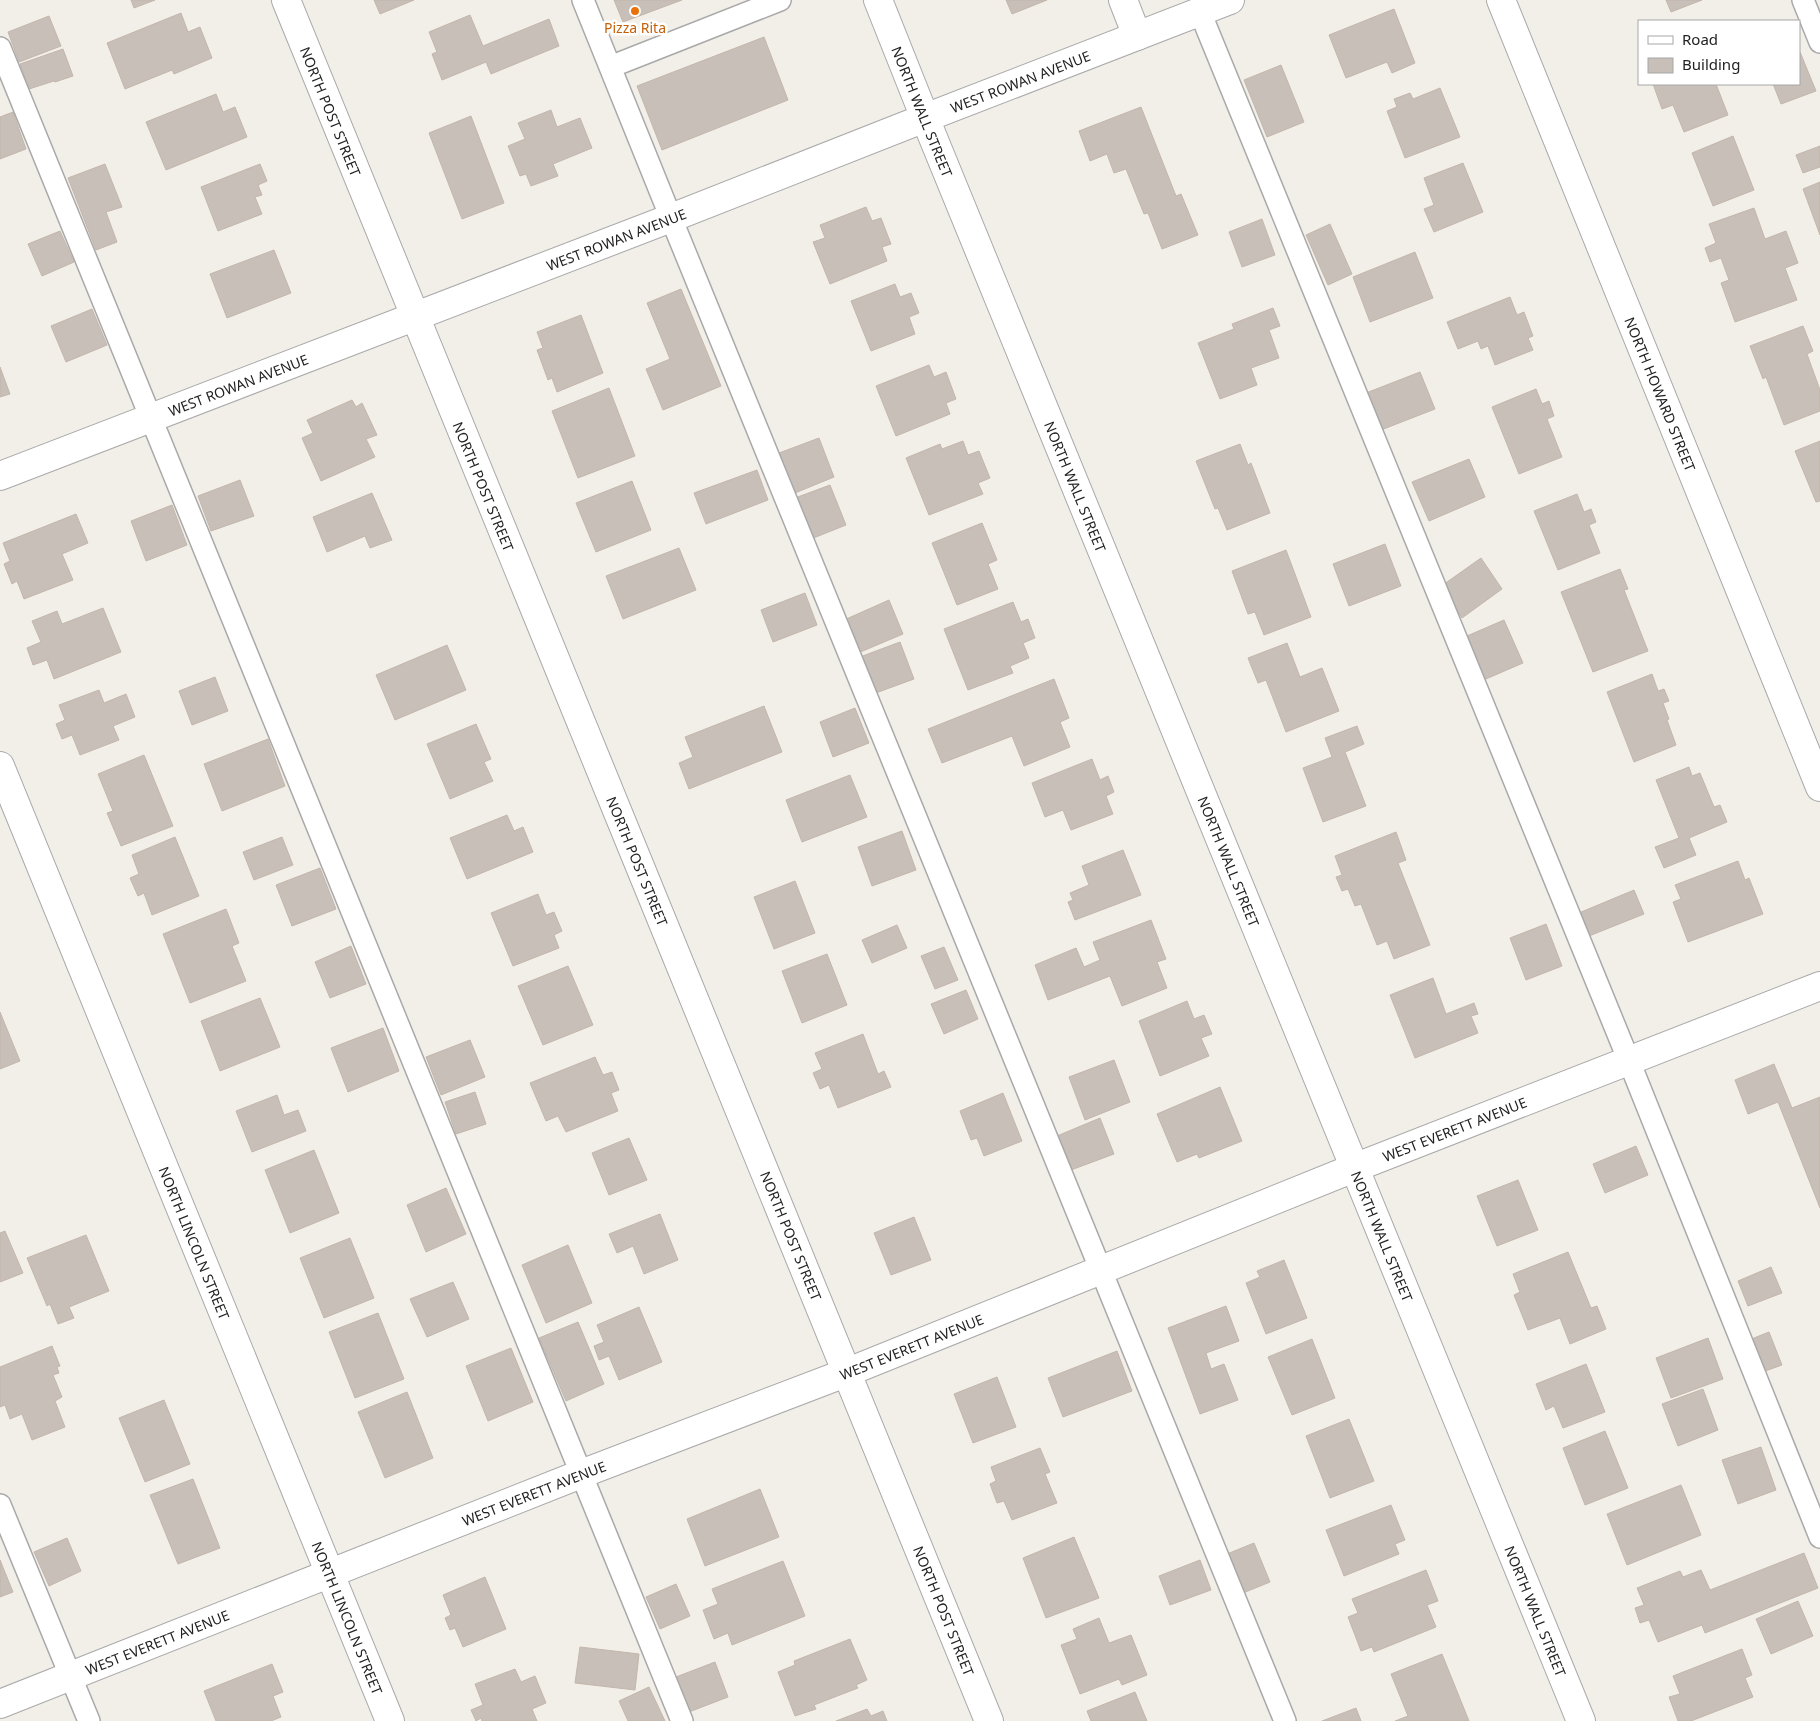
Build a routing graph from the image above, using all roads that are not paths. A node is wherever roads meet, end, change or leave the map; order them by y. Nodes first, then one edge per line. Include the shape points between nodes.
1 (286, 0) edge
2 (583, 0) edge
3 (780, 0) edge
4 (878, 0) edge
5 (1123, 0) edge
6 (1230, 0) edge
7 (1501, 0) edge
8 (1803, 0) edge
9 (1200, 12) junction
10 (1137, 36) junction
11 (1820, 42) edge
12 (0, 48) edge
13 (610, 67) junction
14 (925, 118) junction
15 (670, 218) junction
16 (414, 316) junction
17 (152, 418) junction
18 (0, 476) edge
19 (0, 766) edge
20 (1820, 787) edge
21 (1820, 986) edge
22 (1629, 1060) junction
23 (1354, 1168) junction
24 (1101, 1270) junction
25 (848, 1372) junction
26 (581, 1474) junction
27 (0, 1505) edge
28 (1820, 1537) edge
29 (329, 1574) junction
30 (70, 1676) junction
31 (0, 1704) edge
32 (88, 1721) edge
33 (390, 1721) edge
34 (682, 1721) edge
35 (990, 1721) edge
36 (1285, 1721) edge
37 (1581, 1721) edge

1 - 16 street, NORTH POST STREET
2 - 13 lane
3 - 13 lane
4 - 14 street, NORTH WALL STREET
5 - 10 street
6 - 9 street, WEST ROWAN AVENUE
7 - 20 street, NORTH HOWARD STREET
8 - 11 lane
9 - 10 street, WEST ROWAN AVENUE
9 - 22 lane
10 - 14 street, WEST ROWAN AVENUE
12 - 17 lane
13 - 15 lane
14 - 15 street, WEST ROWAN AVENUE
14 - 23 street, NORTH WALL STREET
15 - 16 street, WEST ROWAN AVENUE
15 - 24 lane
16 - 17 street, WEST ROWAN AVENUE
16 - 25 street, NORTH POST STREET
17 - 18 street, WEST ROWAN AVENUE
17 - 26 lane
19 - 29 street, NORTH LINCOLN STREET
21 - 22 street, WEST EVERETT AVENUE
22 - 23 street, WEST EVERETT AVENUE
22 - 28 lane
23 - 24 street, WEST EVERETT AVENUE
23 - 37 street, NORTH WALL STREET
24 - 25 street, WEST EVERETT AVENUE
24 - 36 lane
25 - 26 street, WEST EVERETT AVENUE
25 - 35 street, NORTH POST STREET
26 - 29 street, WEST EVERETT AVENUE
26 - 34 lane
27 - 30 lane
29 - 30 street, WEST EVERETT AVENUE
29 - 33 street, NORTH LINCOLN STREET
30 - 31 street, WEST EVERETT AVENUE
30 - 32 lane

